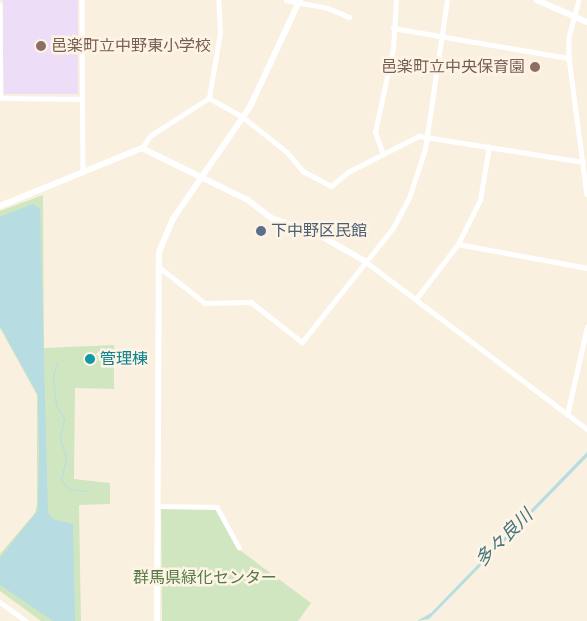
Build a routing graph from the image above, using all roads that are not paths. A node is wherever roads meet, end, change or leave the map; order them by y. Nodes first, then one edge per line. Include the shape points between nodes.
1 (82, 0) edge
2 (218, 0) edge
3 (286, 0) edge
4 (396, 0) edge
5 (447, 0) edge
6 (537, 0) edge
7 (579, 0) edge
8 (299, 2) edge
9 (0, 5) edge
10 (574, 16) junction
11 (349, 17) dead end
12 (587, 22) edge
13 (393, 28) junction
14 (441, 36) junction
15 (0, 48) edge
16 (569, 58) junction
17 (0, 73) edge
18 (0, 98) edge
19 (209, 98) junction
20 (82, 99) junction
21 (243, 117) junction
22 (426, 137) junction
23 (489, 147) junction
24 (142, 148) junction
25 (383, 155) junction
26 (583, 162) junction
27 (83, 172) junction
28 (200, 178) junction
29 (587, 194) edge
30 (0, 206) edge
31 (458, 244) junction
32 (366, 261) junction
33 (158, 266) junction
34 (587, 268) edge
35 (416, 299) junction
36 (587, 327) edge
37 (567, 415) junction
38 (587, 429) edge
39 (157, 506) junction
40 (239, 547) dead end
41 (0, 602) edge
42 (26, 621) edge
43 (157, 621) edge

1 - 20 street
2 - 19 street via 220,34
3 - 8 street
4 - 13 street
5 - 14 street
6 - 10 street
7 - 10 street
8 - 11 street via 328,8
8 - 21 street
9 - 15 street
10 - 12 street
10 - 16 street
13 - 14 street
13 - 25 street via 393,48 375,132
14 - 16 street
14 - 22 street
15 - 17 street
16 - 26 street
17 - 18 street
18 - 20 street
19 - 21 street
19 - 24 street via 150,136
20 - 27 street
21 - 25 street via 287,152 303,171 331,186 348,172
21 - 28 street
22 - 23 street
22 - 25 street via 419,136
22 - 32 street via 416,181 400,218
23 - 26 street
23 - 31 street via 480,200
24 - 27 street
24 - 28 street
26 - 29 street
27 - 30 street
28 - 32 street via 253,203 272,218 323,237
28 - 33 street via 173,219
31 - 34 street
31 - 35 street
32 - 33 street via 302,342 251,302 205,303
32 - 35 street
33 - 39 street
35 - 37 street
36 - 37 street
37 - 38 street
39 - 40 street via 217,507
39 - 43 street
41 - 42 street

